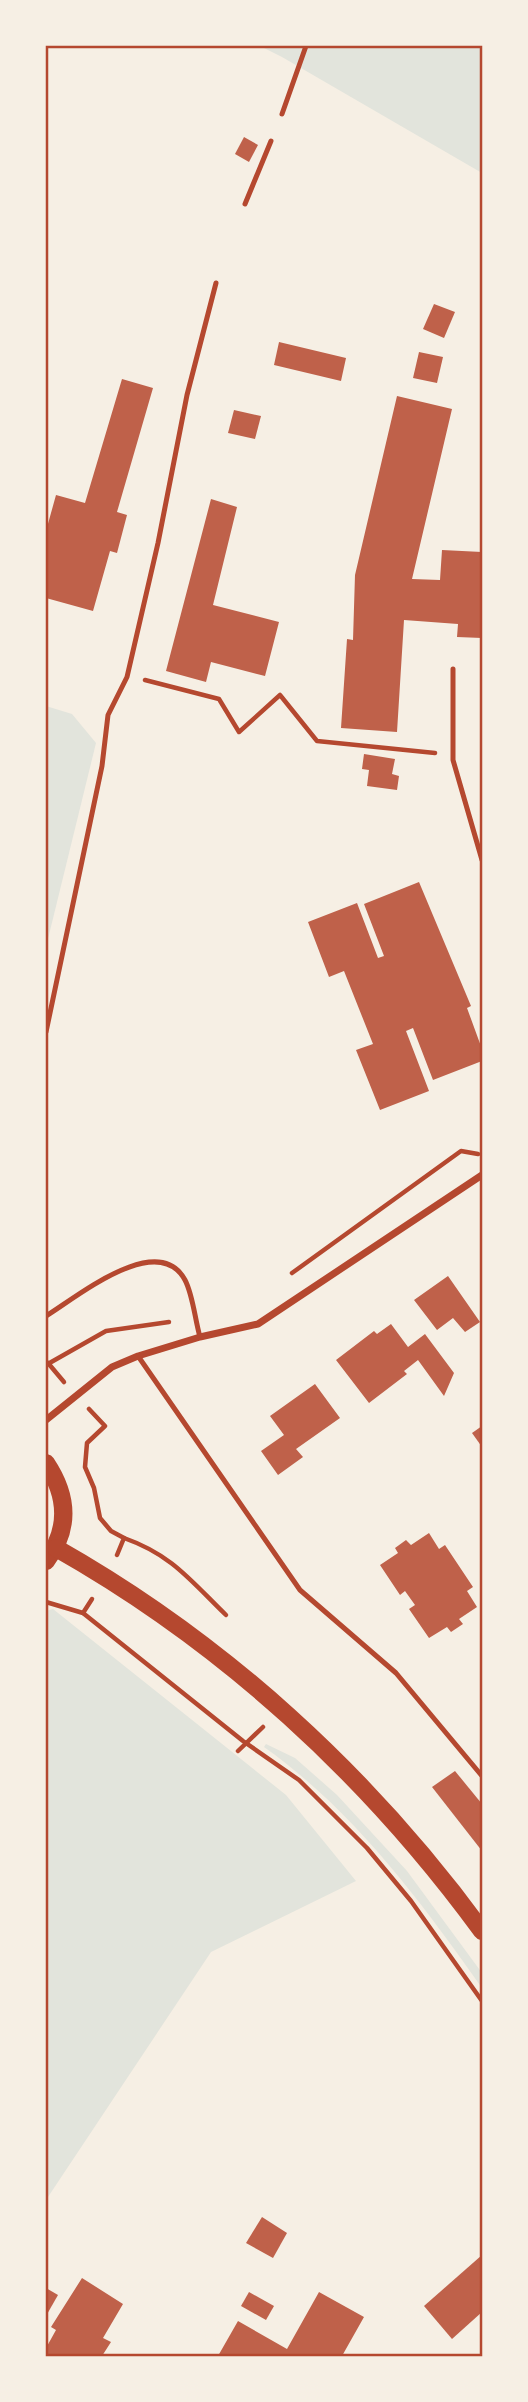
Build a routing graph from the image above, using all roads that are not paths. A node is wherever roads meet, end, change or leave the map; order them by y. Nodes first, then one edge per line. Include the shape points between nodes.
1 (306, 46) edge
2 (282, 114) dead end
3 (271, 141) dead end
4 (246, 204) dead end
5 (216, 283) dead end
6 (453, 669) dead end
7 (482, 860) edge
8 (46, 1032) edge
9 (482, 1175) edge
10 (46, 1315) edge
11 (200, 1337) junction
12 (138, 1356) junction
13 (46, 1420) edge
14 (46, 1464) edge
15 (51, 1555) edge
16 (482, 1776) edge
17 (482, 1931) edge

1 - 2 lane
3 - 4 lane
5 - 8 lane via 187,395 127,677 108,715 102,766
6 - 7 lane via 453,755
9 - 11 street via 258,1324
10 - 11 lane via 147,1259 171,1264 185,1280
11 - 12 street
12 - 13 street via 112,1367
12 - 16 lane via 300,1590 396,1674
14 - 15 main road via 64,1502 64,1526
15 - 17 main road via 137,1595 282,1709 370,1793 438,1870

